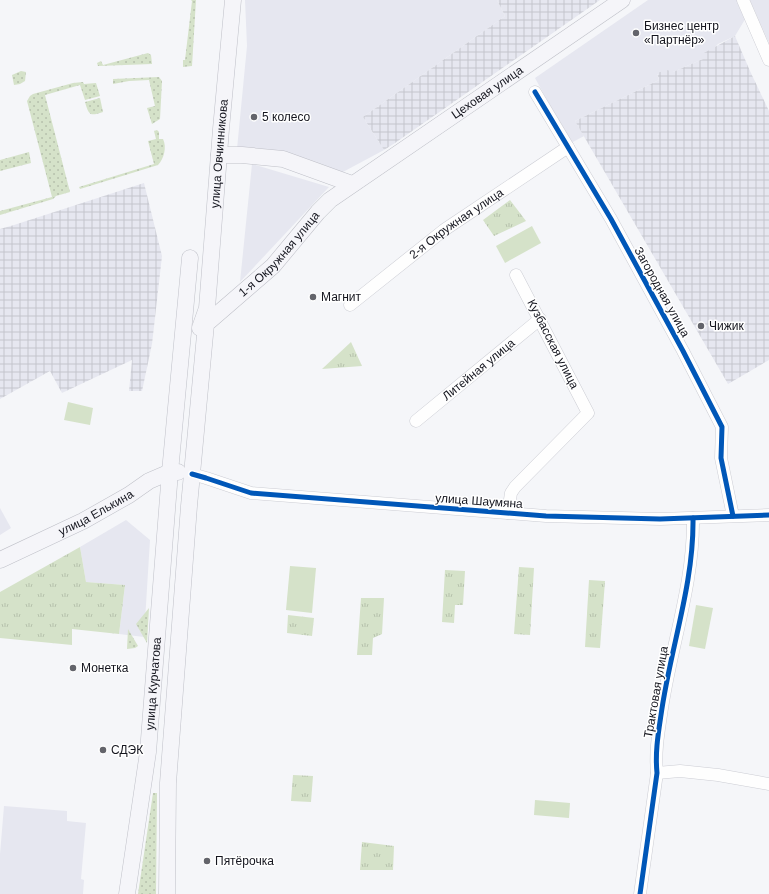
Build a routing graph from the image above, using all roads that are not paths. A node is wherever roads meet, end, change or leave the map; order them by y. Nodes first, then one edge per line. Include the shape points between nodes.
1 (233, 0) edge
2 (622, 0) edge
3 (743, 0) edge
4 (769, 60) edge
5 (535, 92) dead end
6 (568, 147) junction
7 (219, 155) junction
8 (352, 184) junction
9 (190, 258) dead end
10 (516, 275) dead end
11 (350, 305) dead end
12 (540, 319) junction
13 (178, 388) junction
14 (416, 421) dead end
15 (170, 472) junction
16 (192, 474) junction
17 (508, 513) junction
18 (769, 515) edge
19 (733, 516) junction
20 (693, 518) junction
21 (0, 560) edge
22 (657, 773) junction
23 (769, 784) edge
24 (128, 894) edge
25 (167, 894) edge
26 (640, 894) edge

1 - 7 main road, улица Овчинникова
2 - 8 main road, Цеховая улица
3 - 4 street
5 - 6 street, Загородная улица
6 - 11 street, 2-я Окружная улица via 444,230
6 - 19 street, Загородная улица via 622,239 722,427 722,458
7 - 8 main road via 283,159
7 - 13 main road, улица Овчинникова via 207,308
8 - 16 main road, 1-я Окружная улица via 318,212 273,266 206,324
9 - 13 main road
10 - 12 street, Кузбасская улица
12 - 14 street, Литейная улица
12 - 17 street, Кузбасская улица via 588,413 515,487 511,493
13 - 15 main road
15 - 16 main road, улица Елькина
15 - 21 main road, улица Елькина via 148,481 83,521
15 - 24 main road, улица Курчатова via 148,752
16 - 17 street, улица Шаумяна via 251,493
16 - 25 main road, улица Курчатова via 168,783
17 - 20 street, улица Шаумяна
18 - 19 street, улица Шаумяна
19 - 20 street, улица Шаумяна
20 - 22 street, Трактовая улица via 691,567 663,699 656,748
22 - 23 street via 680,771
22 - 26 street, Трактовая улица

